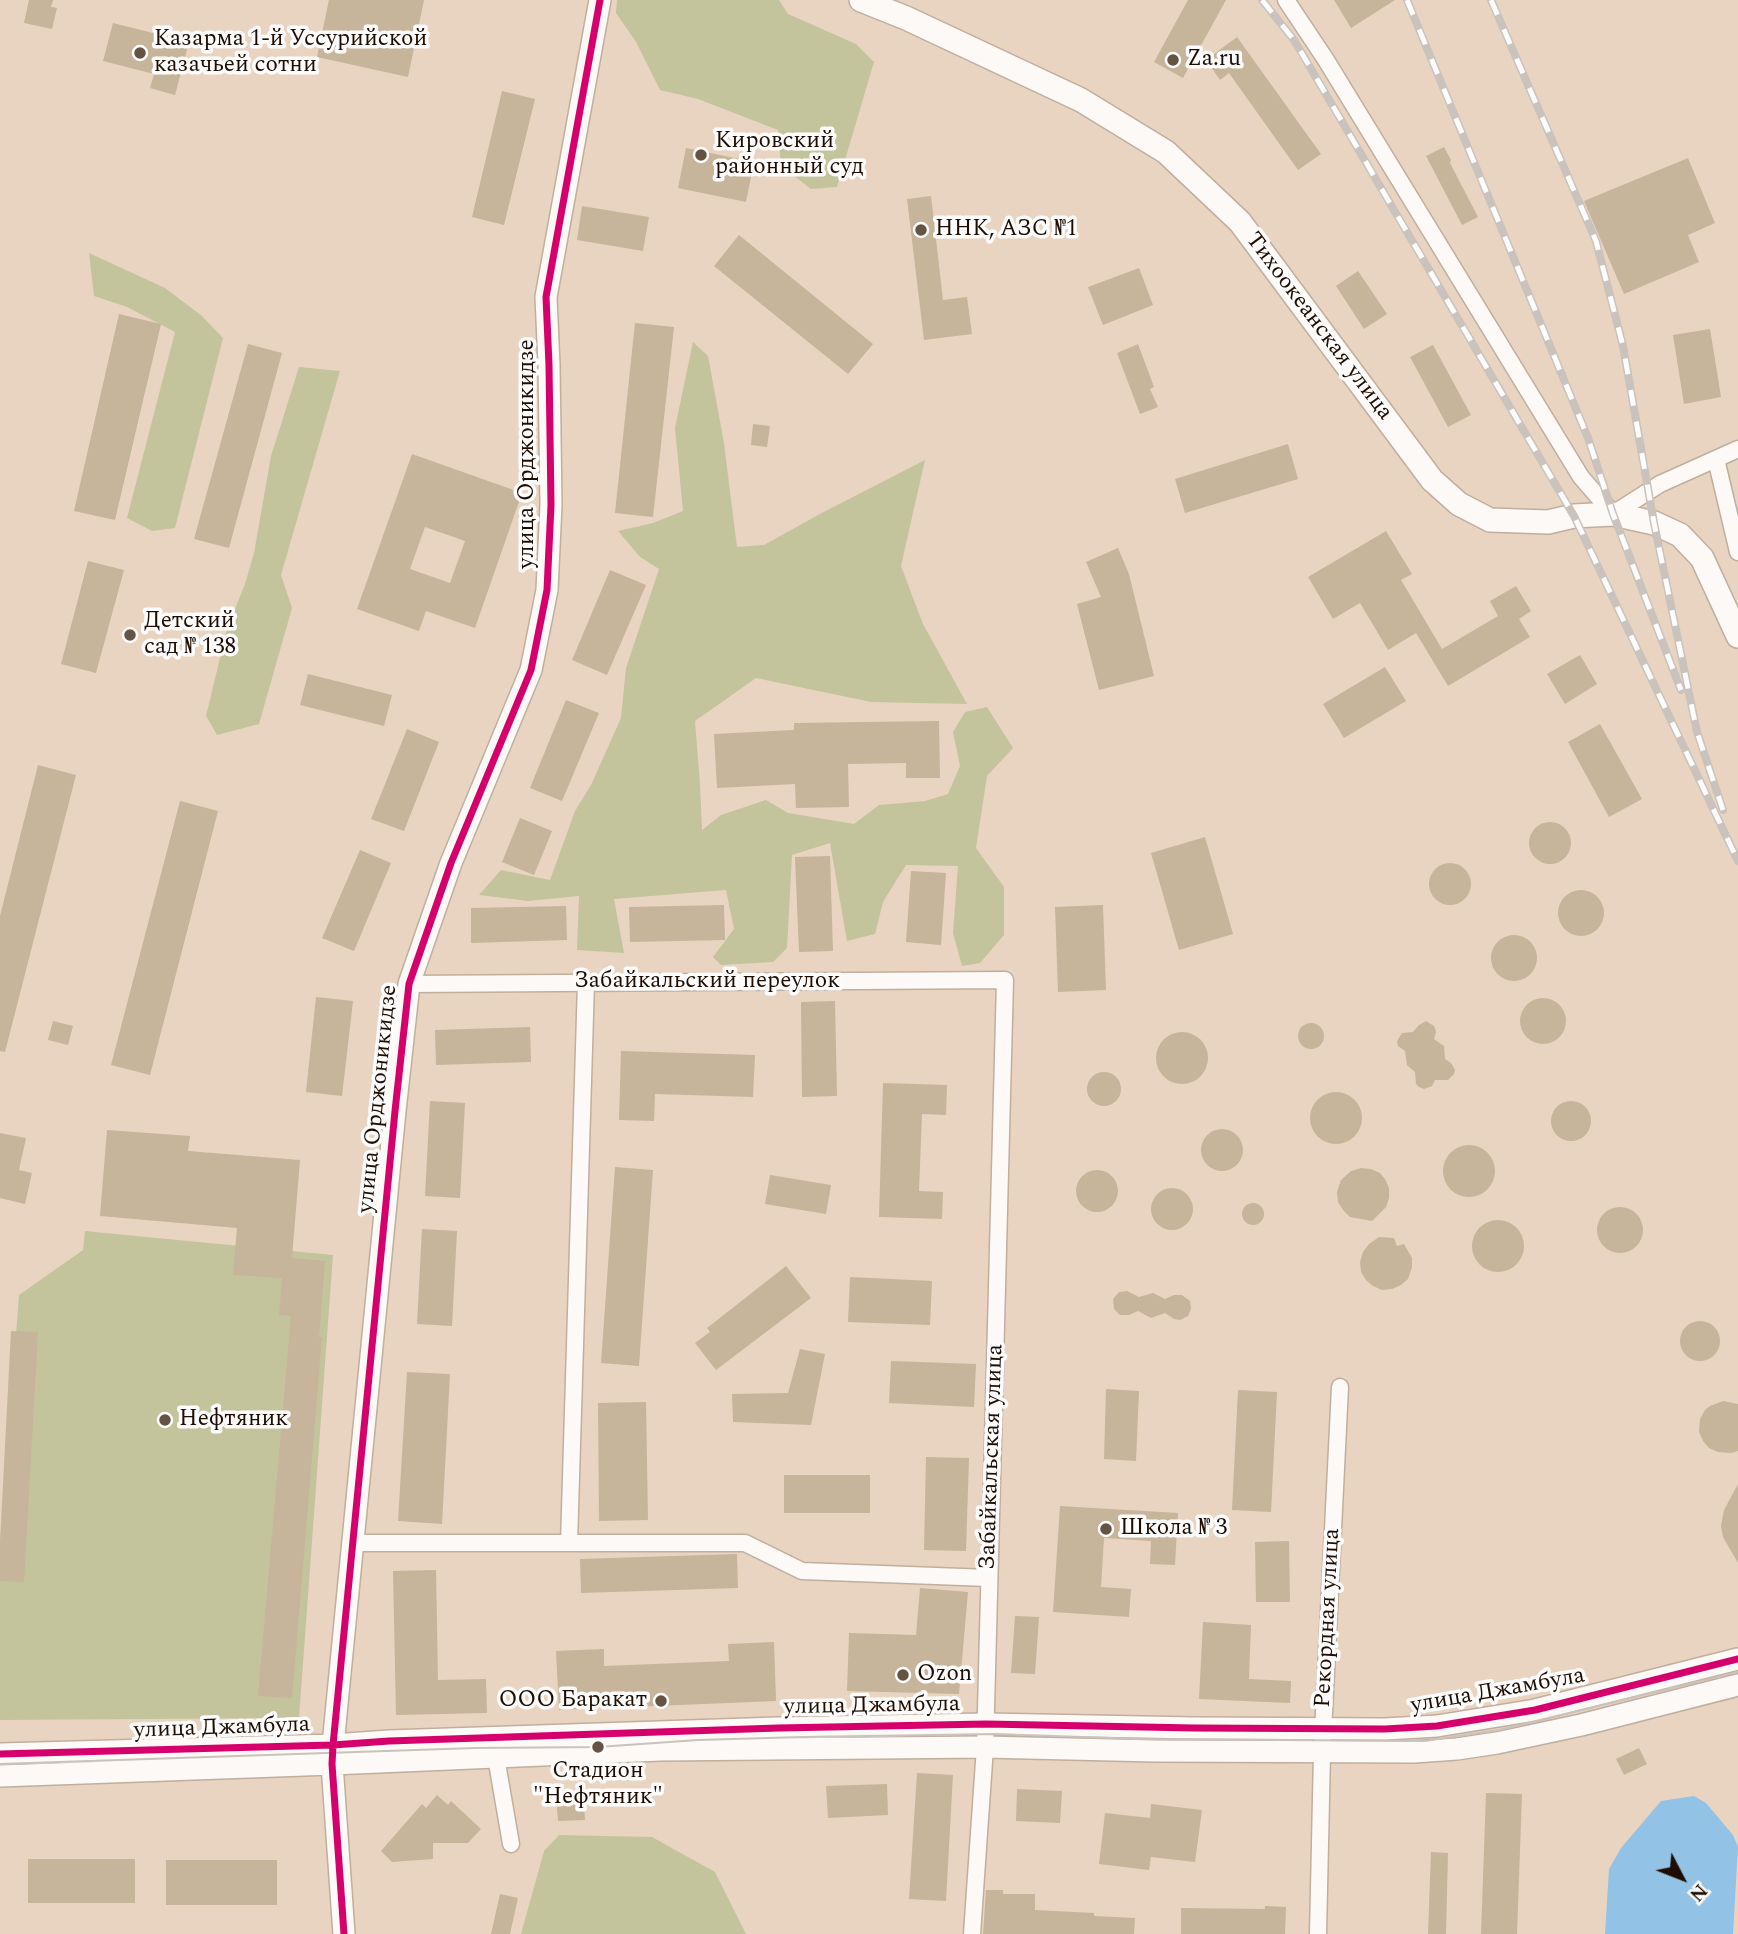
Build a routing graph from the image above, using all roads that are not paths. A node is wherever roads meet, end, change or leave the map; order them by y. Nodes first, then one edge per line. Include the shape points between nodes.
1 (600, 0) edge
2 (861, 0) edge
3 (1286, 0) edge
4 (1738, 449) edge
5 (1716, 459) junction
6 (1613, 514) junction
7 (1738, 552) edge
8 (1738, 636) edge
9 (1005, 980) joint
10 (586, 982) junction
11 (409, 984) junction
12 (1340, 1387) dead end
13 (353, 1543) junction
14 (569, 1543) junction
15 (989, 1578) junction
16 (1738, 1659) edge
17 (1738, 1685) edge
18 (986, 1724) junction
19 (1323, 1728) junction
20 (985, 1747) junction
21 (1322, 1753) junction
22 (0, 1754) edge
23 (333, 1755) junction
24 (496, 1756) junction
25 (0, 1776) edge
26 (511, 1844) dead end
27 (344, 1934) edge
28 (972, 1934) edge
29 (1318, 1934) edge

1 - 11 street, улица Орджоникидзе via 546,297 551,505 547,590 531,670 451,863
2 - 6 main road, Тихоокеанская улица via 1082,100 1166,152 1240,222 1432,480 1459,504 1490,520 1520,522
3 - 6 street via 1581,477
4 - 5 street
5 - 6 street via 1660,484
5 - 7 street
6 - 8 main road, Тихоокеанская улица via 1654,523 1680,536 1702,558
9 - 10 street, Забайкальский переулок
9 - 15 street, Забайкальская улица
10 - 11 street, Забайкальский переулок
10 - 14 street
11 - 13 street, улица Орджоникидзе
12 - 19 street, Рекордная улица
13 - 14 street
13 - 23 street, улица Орджоникидзе
14 - 15 street via 746,1543 802,1572
15 - 18 street, Забайкальская улица
16 - 19 street, улица Джамбула via 1490,1718 1437,1726
17 - 21 street, улица Джамбула via 1497,1743 1415,1752
18 - 19 street, улица Джамбула
18 - 20 street, Забайкальская улица
18 - 23 street, улица Джамбула via 402,1741
19 - 21 street, Рекордная улица
20 - 21 street, улица Джамбула
20 - 24 street, улица Джамбула
20 - 28 street, Забайкальская улица
21 - 29 street, Рекордная улица
22 - 23 street, улица Джамбула
23 - 24 street, улица Джамбула
23 - 25 street, улица Джамбула
23 - 27 street, улица Орджоникидзе
24 - 26 street

